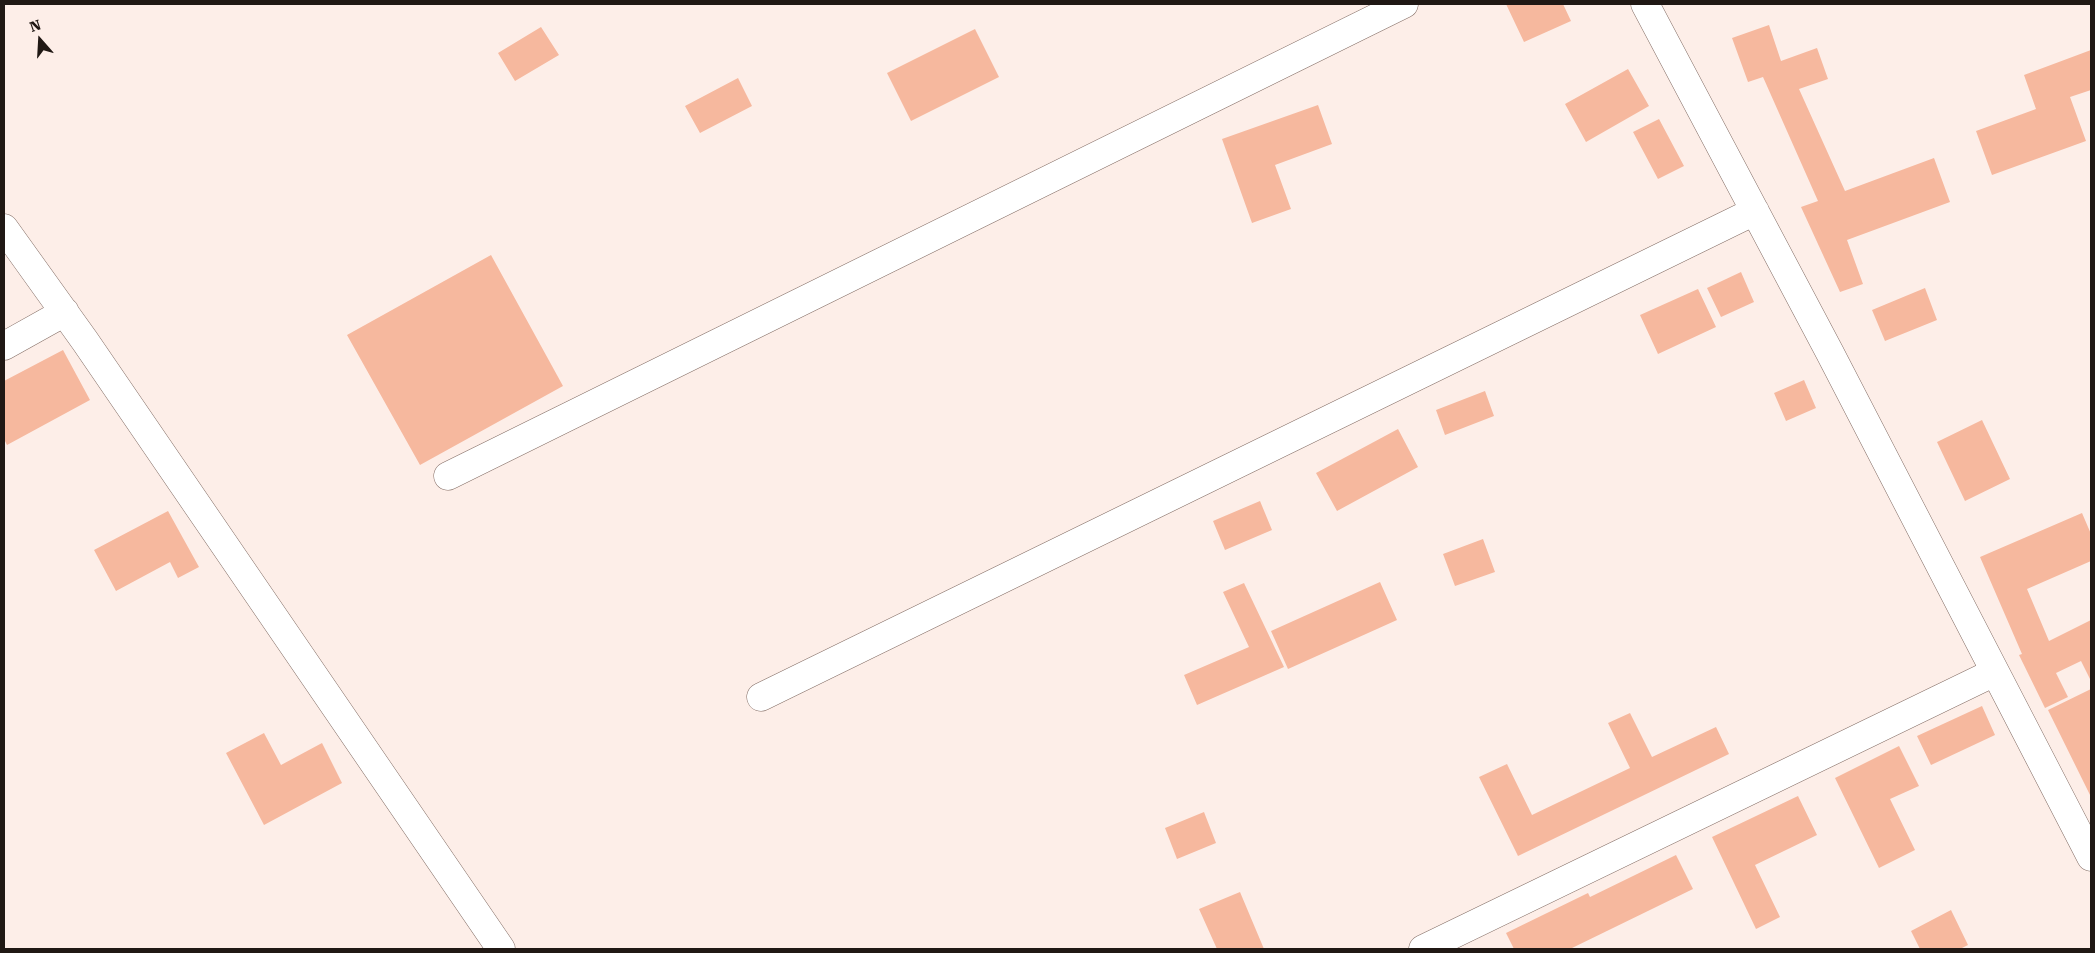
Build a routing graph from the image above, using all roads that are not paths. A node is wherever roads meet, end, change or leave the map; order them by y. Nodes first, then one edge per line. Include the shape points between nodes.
1 (1404, 4) edge
2 (1645, 4) edge
3 (1755, 211) junction
4 (4, 228) edge
5 (64, 312) junction
6 (4, 346) edge
7 (448, 476) dead end
8 (1995, 672) junction
9 (761, 697) dead end
10 (2091, 857) edge
11 (501, 949) edge
12 (1423, 949) edge

1 - 7 street
2 - 3 street
3 - 8 street
3 - 9 street
4 - 5 street
5 - 6 street
5 - 11 street
8 - 10 street
8 - 12 street

